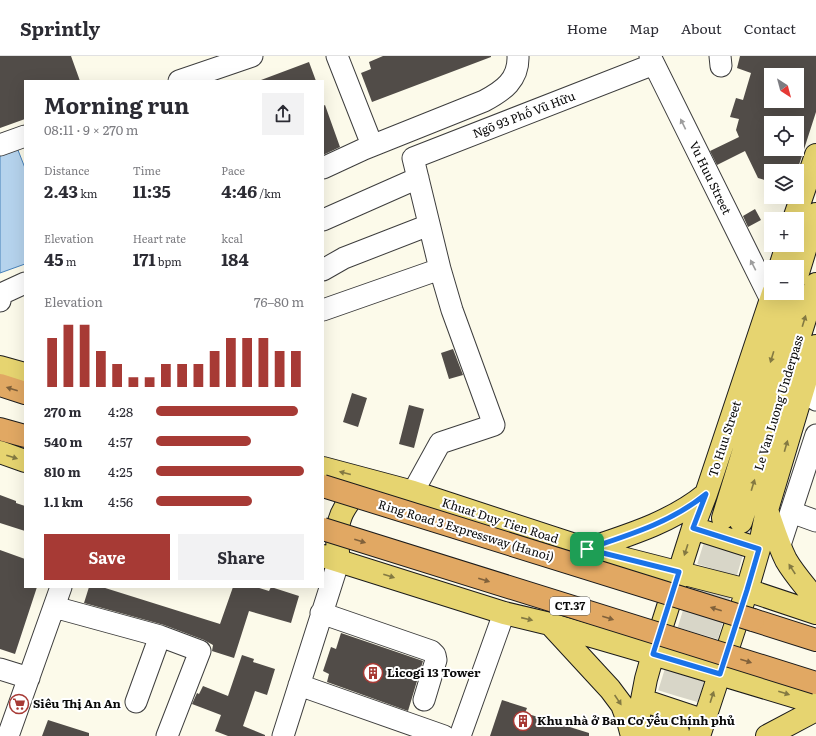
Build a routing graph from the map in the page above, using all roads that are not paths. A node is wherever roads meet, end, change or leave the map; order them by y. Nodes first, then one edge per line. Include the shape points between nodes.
1 (252, 56) edge
2 (337, 56) edge
3 (518, 56) edge
4 (652, 60) edge
5 (202, 77) edge
6 (185, 80) edge
7 (24, 136) edge
8 (0, 145) edge
9 (372, 145) junction
10 (816, 155) edge
11 (324, 168) edge
12 (418, 178) junction
13 (796, 212) edge
14 (816, 214) edge
15 (324, 220) edge
16 (429, 225) junction
17 (802, 260) edge
18 (324, 269) edge
19 (440, 269) junction
20 (764, 280) edge
21 (24, 284) edge
22 (816, 284) edge
23 (0, 296) edge
24 (771, 300) edge
25 (790, 300) edge
26 (324, 310) edge
27 (816, 347) edge
28 (0, 367) edge
29 (24, 374) edge
30 (806, 380) junction
31 (0, 385) edge
32 (24, 393) edge
33 (816, 400) edge
34 (0, 429) edge
35 (816, 435) edge
36 (24, 436) edge
37 (0, 452) edge
38 (24, 461) edge
39 (324, 468) edge
40 (368, 479) junction
41 (324, 486) edge
42 (413, 492) junction
43 (706, 494) junction
44 (767, 510) junction
45 (791, 512) junction
46 (816, 521) edge
47 (693, 528) junction
48 (324, 529) edge
49 (780, 545) junction
50 (587, 549) junction
51 (759, 549) junction
52 (331, 558) edge
53 (679, 572) junction
54 (61, 588) edge
55 (747, 590) junction
56 (816, 600) edge
57 (54, 607) junction
58 (321, 613) junction
59 (504, 613) junction
60 (816, 613) edge
61 (753, 620) junction
62 (550, 624) junction
63 (160, 636) junction
64 (816, 636) edge
65 (816, 640) edge
66 (653, 654) junction
67 (0, 669) edge
68 (720, 674) junction
69 (29, 678) junction
70 (816, 684) edge
71 (299, 685) junction
72 (424, 700) dead end
73 (642, 700) junction
74 (136, 702) dead end
75 (816, 703) edge
76 (816, 710) edge
77 (702, 728) edge
78 (8, 736) edge
79 (167, 736) edge
80 (283, 736) edge
81 (444, 736) edge
82 (460, 736) edge
83 (632, 736) edge
84 (635, 736) edge
85 (767, 736) edge

1 - 5 street
2 - 9 street
3 - 9 street via 514,77 501,92
4 - 12 street, Ngõ 93 Phố Vũ Hữu via 414,158
20 -> 4 street, Vu Huu Street
5 - 6 street
7 - 8 street
9 - 11 street
10 - 13 main road
12 - 15 street
12 - 16 street
14 - 17 main road
16 - 18 street via 344,258
16 - 19 street
19 - 26 street
19 - 42 street via 452,310 494,425 440,443
21 - 23 street
25 -> 22 main road, Le Van Luong Underpass via 732,520
24 - 43 main road, To Huu Street
27 - 30 main road
28 - 29 main road
30 - 33 street
44 -> 30 main road
32 -> 31 highway
34 - 36 highway
35 - 45 street
37 -> 38 main road
40 -> 39 main road, Khuat Duy Tien Road
40 - 42 main road, Khuat Duy Tien Road
40 - 52 main road via 347,503 338,520
61 -> 41 highway, Ring Road 3 Expressway (Hanoi), bridge
42 - 50 main road, Khuat Duy Tien Road
43 - 47 main road, To Huu Street
43 - 50 main road via 692,506 658,523
44 - 49 main road
44 - 51 main road
45 - 46 street
45 - 49 street
47 - 51 main road
47 -> 53 main road, To Huu Street
48 -> 70 highway, CT.37, bridge
56 -> 49 main road via 786,560
50 - 53 main road, Khuat Duy Tien Road
51 - 55 main road
52 - 58 street
52 -> 59 main road
53 - 55 main road, Khuat Duy Tien Road
53 - 66 main road, To Huu Street
54 - 57 street
55 - 60 main road, Khuat Duy Tien Road
55 - 68 main road
57 - 63 street
57 - 69 street
58 - 71 street
58 - 72 street via 431,651 436,660
59 -> 62 main road
59 - 82 street
61 - 64 highway
61 - 65 highway, Ring Road 3 Expressway (Hanoi)
62 - 66 main road
62 -> 83 main road via 622,705
63 - 74 street
63 - 79 street via 200,651
66 - 68 main road
66 - 73 main road, To Huu Street
67 - 69 street
68 -> 75 main road
77 -> 68 main road
69 - 78 street
71 - 80 street
71 - 81 street
73 - 77 main road
73 - 84 main road, To Huu Street
76 - 85 main road

